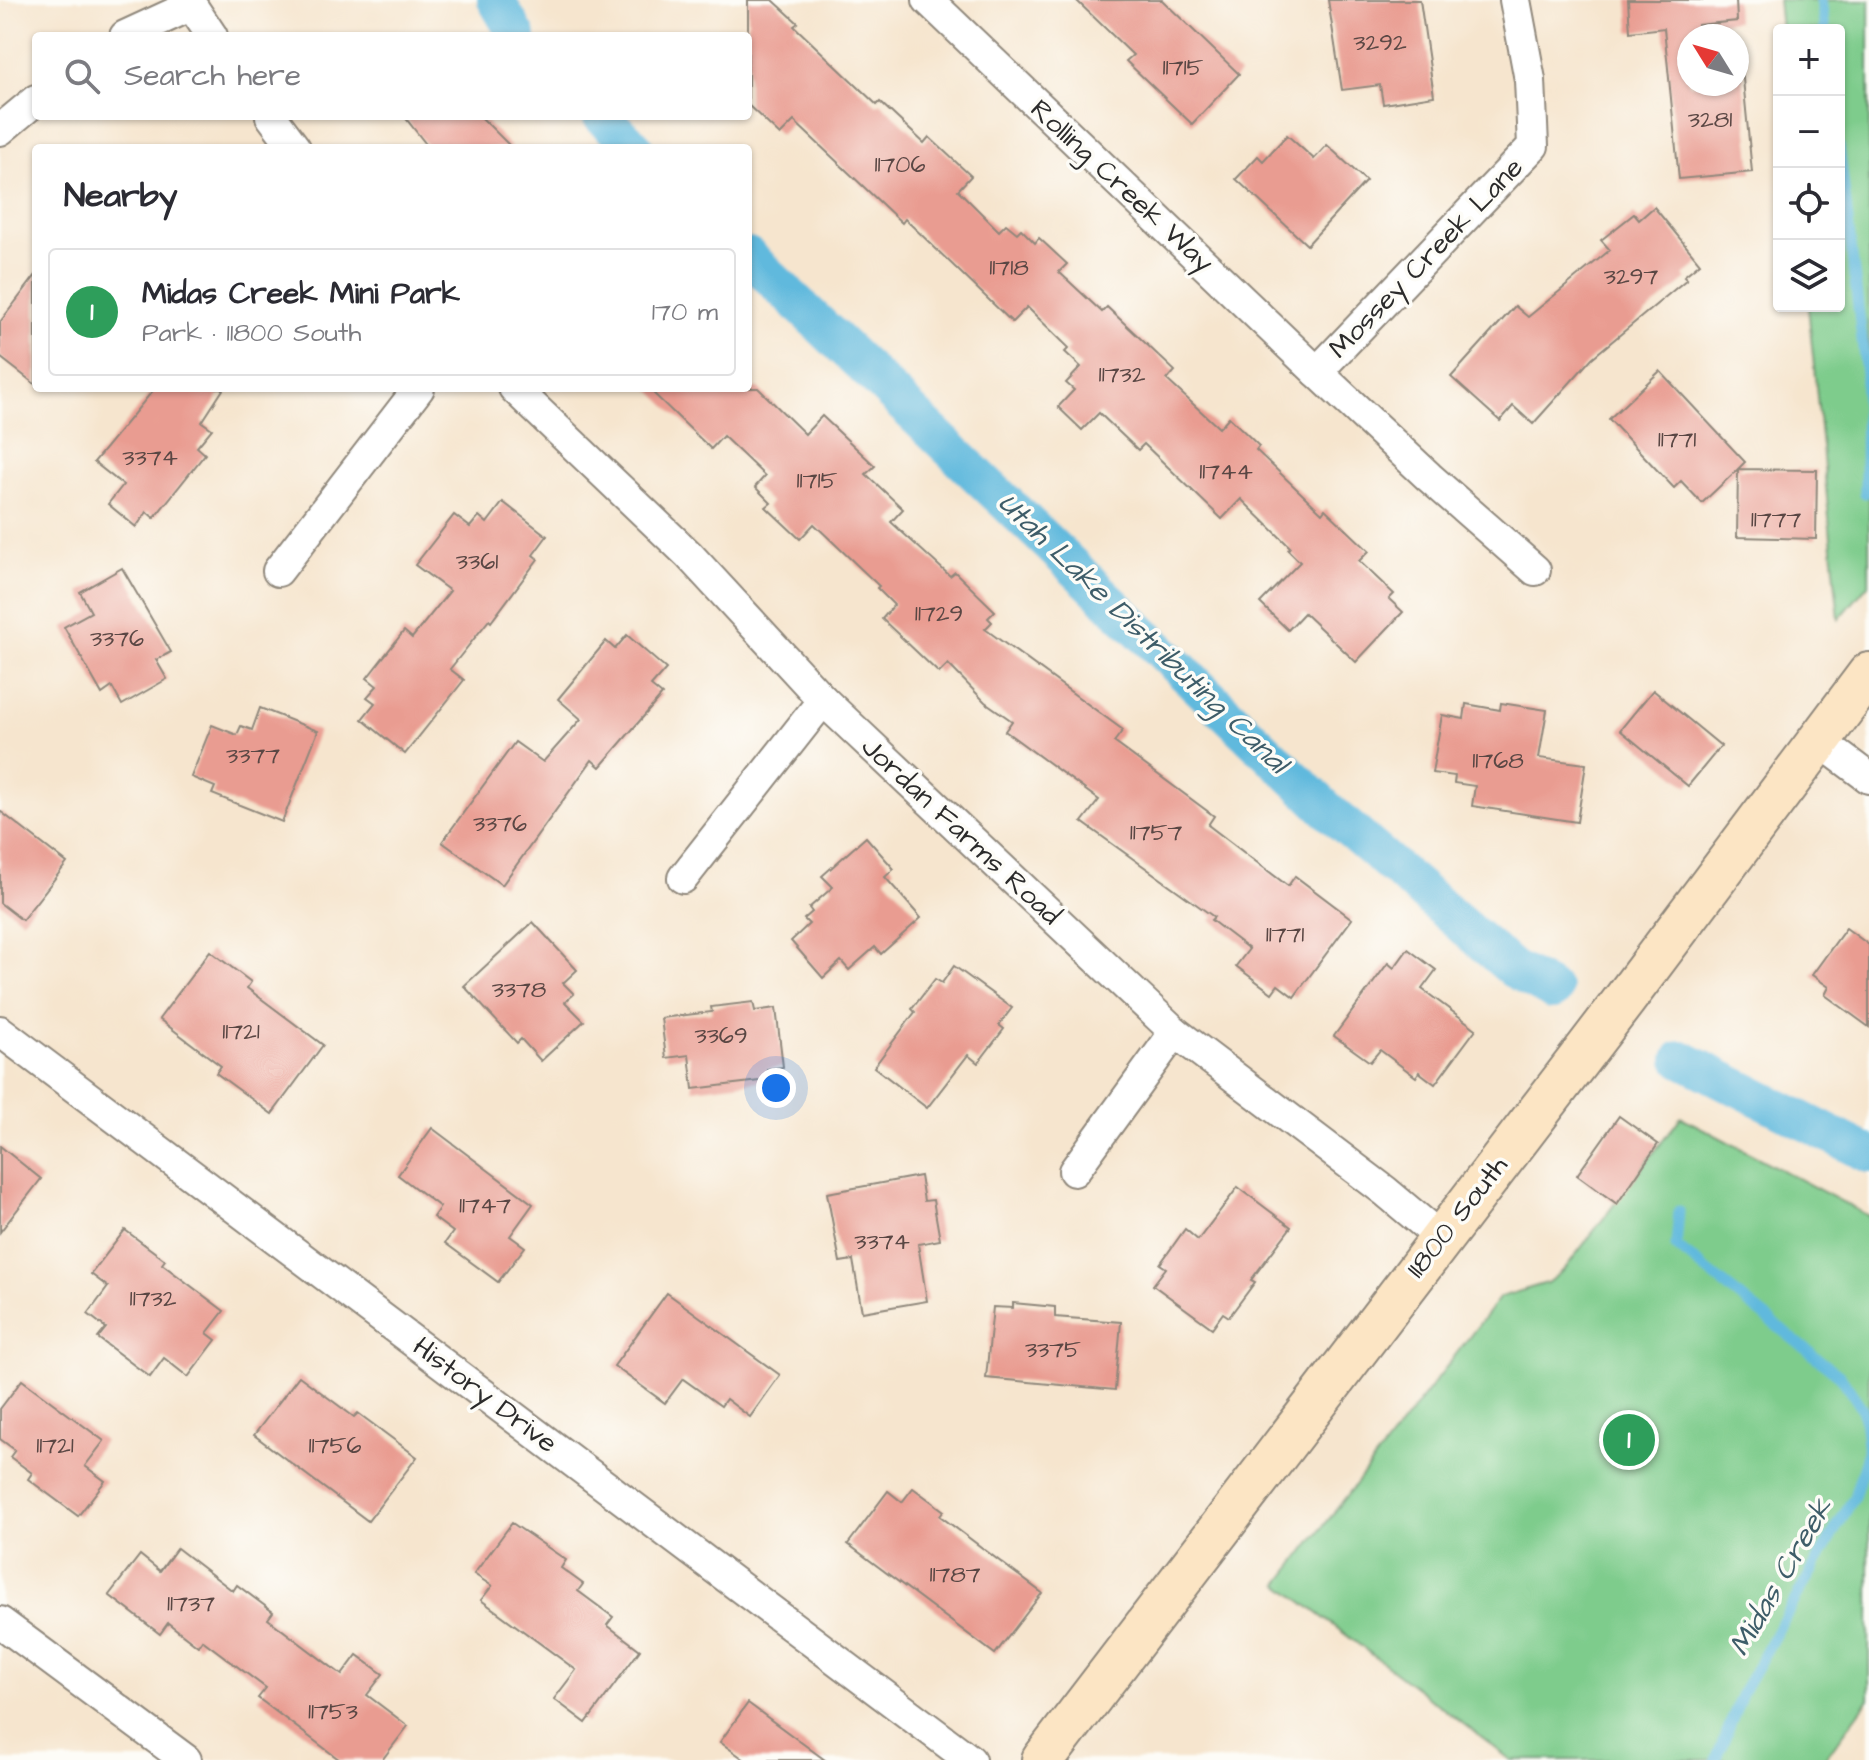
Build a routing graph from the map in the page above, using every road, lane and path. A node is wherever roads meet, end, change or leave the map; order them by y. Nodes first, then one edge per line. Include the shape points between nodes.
1 (928, 0) edge
2 (1515, 0) edge
3 (189, 3) edge
4 (133, 32) edge
5 (209, 32) edge
6 (32, 103) edge
7 (274, 120) edge
8 (0, 130) edge
9 (292, 144) edge
10 (1317, 372) junction
11 (416, 392) edge
12 (518, 392) edge
13 (1535, 570) dead end
14 (278, 571) dead end
15 (1869, 674) edge
16 (823, 700) junction
17 (1818, 740) junction
18 (1869, 778) edge
19 (683, 878) dead end
20 (0, 1031) edge
21 (1175, 1032) junction
22 (1074, 1171) dead end
23 (1441, 1238) junction
24 (0, 1622) edge
25 (186, 1760) edge
26 (970, 1760) edge
27 (1043, 1760) edge

1 - 10 street, Rolling Creek Way
2 - 10 street, Mossey Creek Lane via 1530,80 1533,146
3 - 4 street
3 - 5 street
6 - 8 street
7 - 9 street
10 - 13 street, Rolling Creek Way
11 - 14 street
12 - 16 street, Jordan Farms Road via 689,555
15 - 17 main road, 11800 South
16 - 19 street
16 - 21 street, Jordan Farms Road
17 - 18 street
17 - 23 main road, 11800 South
20 - 26 street, History Drive
21 - 22 street
21 - 23 street, Jordan Farms Road
23 - 27 main road, 11800 South
24 - 25 street

